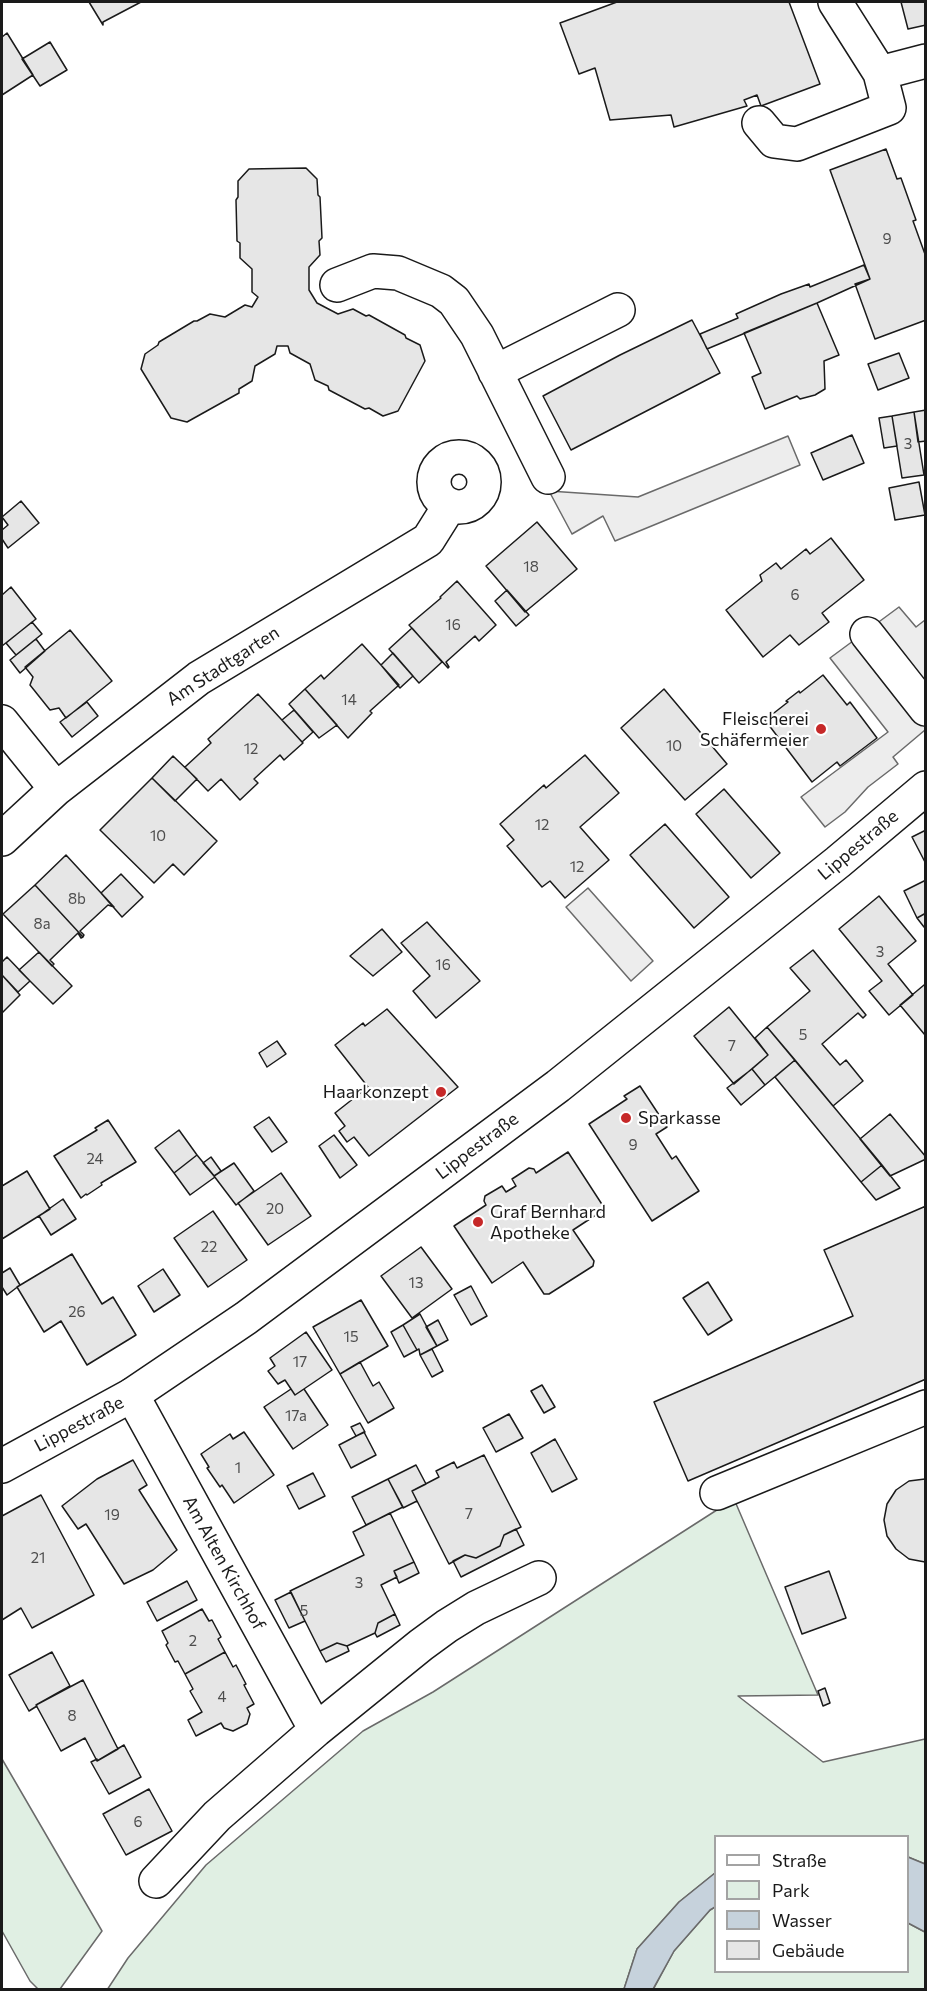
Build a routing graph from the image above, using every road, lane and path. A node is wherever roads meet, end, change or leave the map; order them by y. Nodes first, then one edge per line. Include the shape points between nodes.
1 (835, 2) edge
2 (926, 61) edge
3 (880, 73) junction
4 (759, 123) dead end
5 (337, 285) dead end
6 (618, 310) dead end
7 (495, 372) junction
8 (548, 477) dead end
9 (450, 505) dead end
10 (867, 634) dead end
11 (920, 691) edge
12 (2, 722) edge
13 (926, 788) edge
14 (56, 789) junction
15 (2, 839) edge
16 (132, 1395) junction
17 (926, 1407) edge
18 (2, 1466) edge
19 (717, 1493) dead end
20 (539, 1578) dead end
21 (316, 1730) junction
22 (156, 1881) dead end

1 - 3 street
2 - 3 street
3 - 4 street via 889,108 797,144 774,141
5 - 7 street via 373,271 398,273 441,291 463,313
6 - 7 street
7 - 8 street
9 - 14 street, Am Stadtgarten via 428,540 199,678
10 - 11 street
12 - 14 street
13 - 16 street, Lippestraße via 558,1086 246,1318
14 - 15 street, Am Stadtgarten
16 - 18 street, Lippestraße
16 - 21 street, Am Alten Kirchhof
17 - 19 street
20 - 21 street via 447,1626
21 - 22 street via 217,1816

